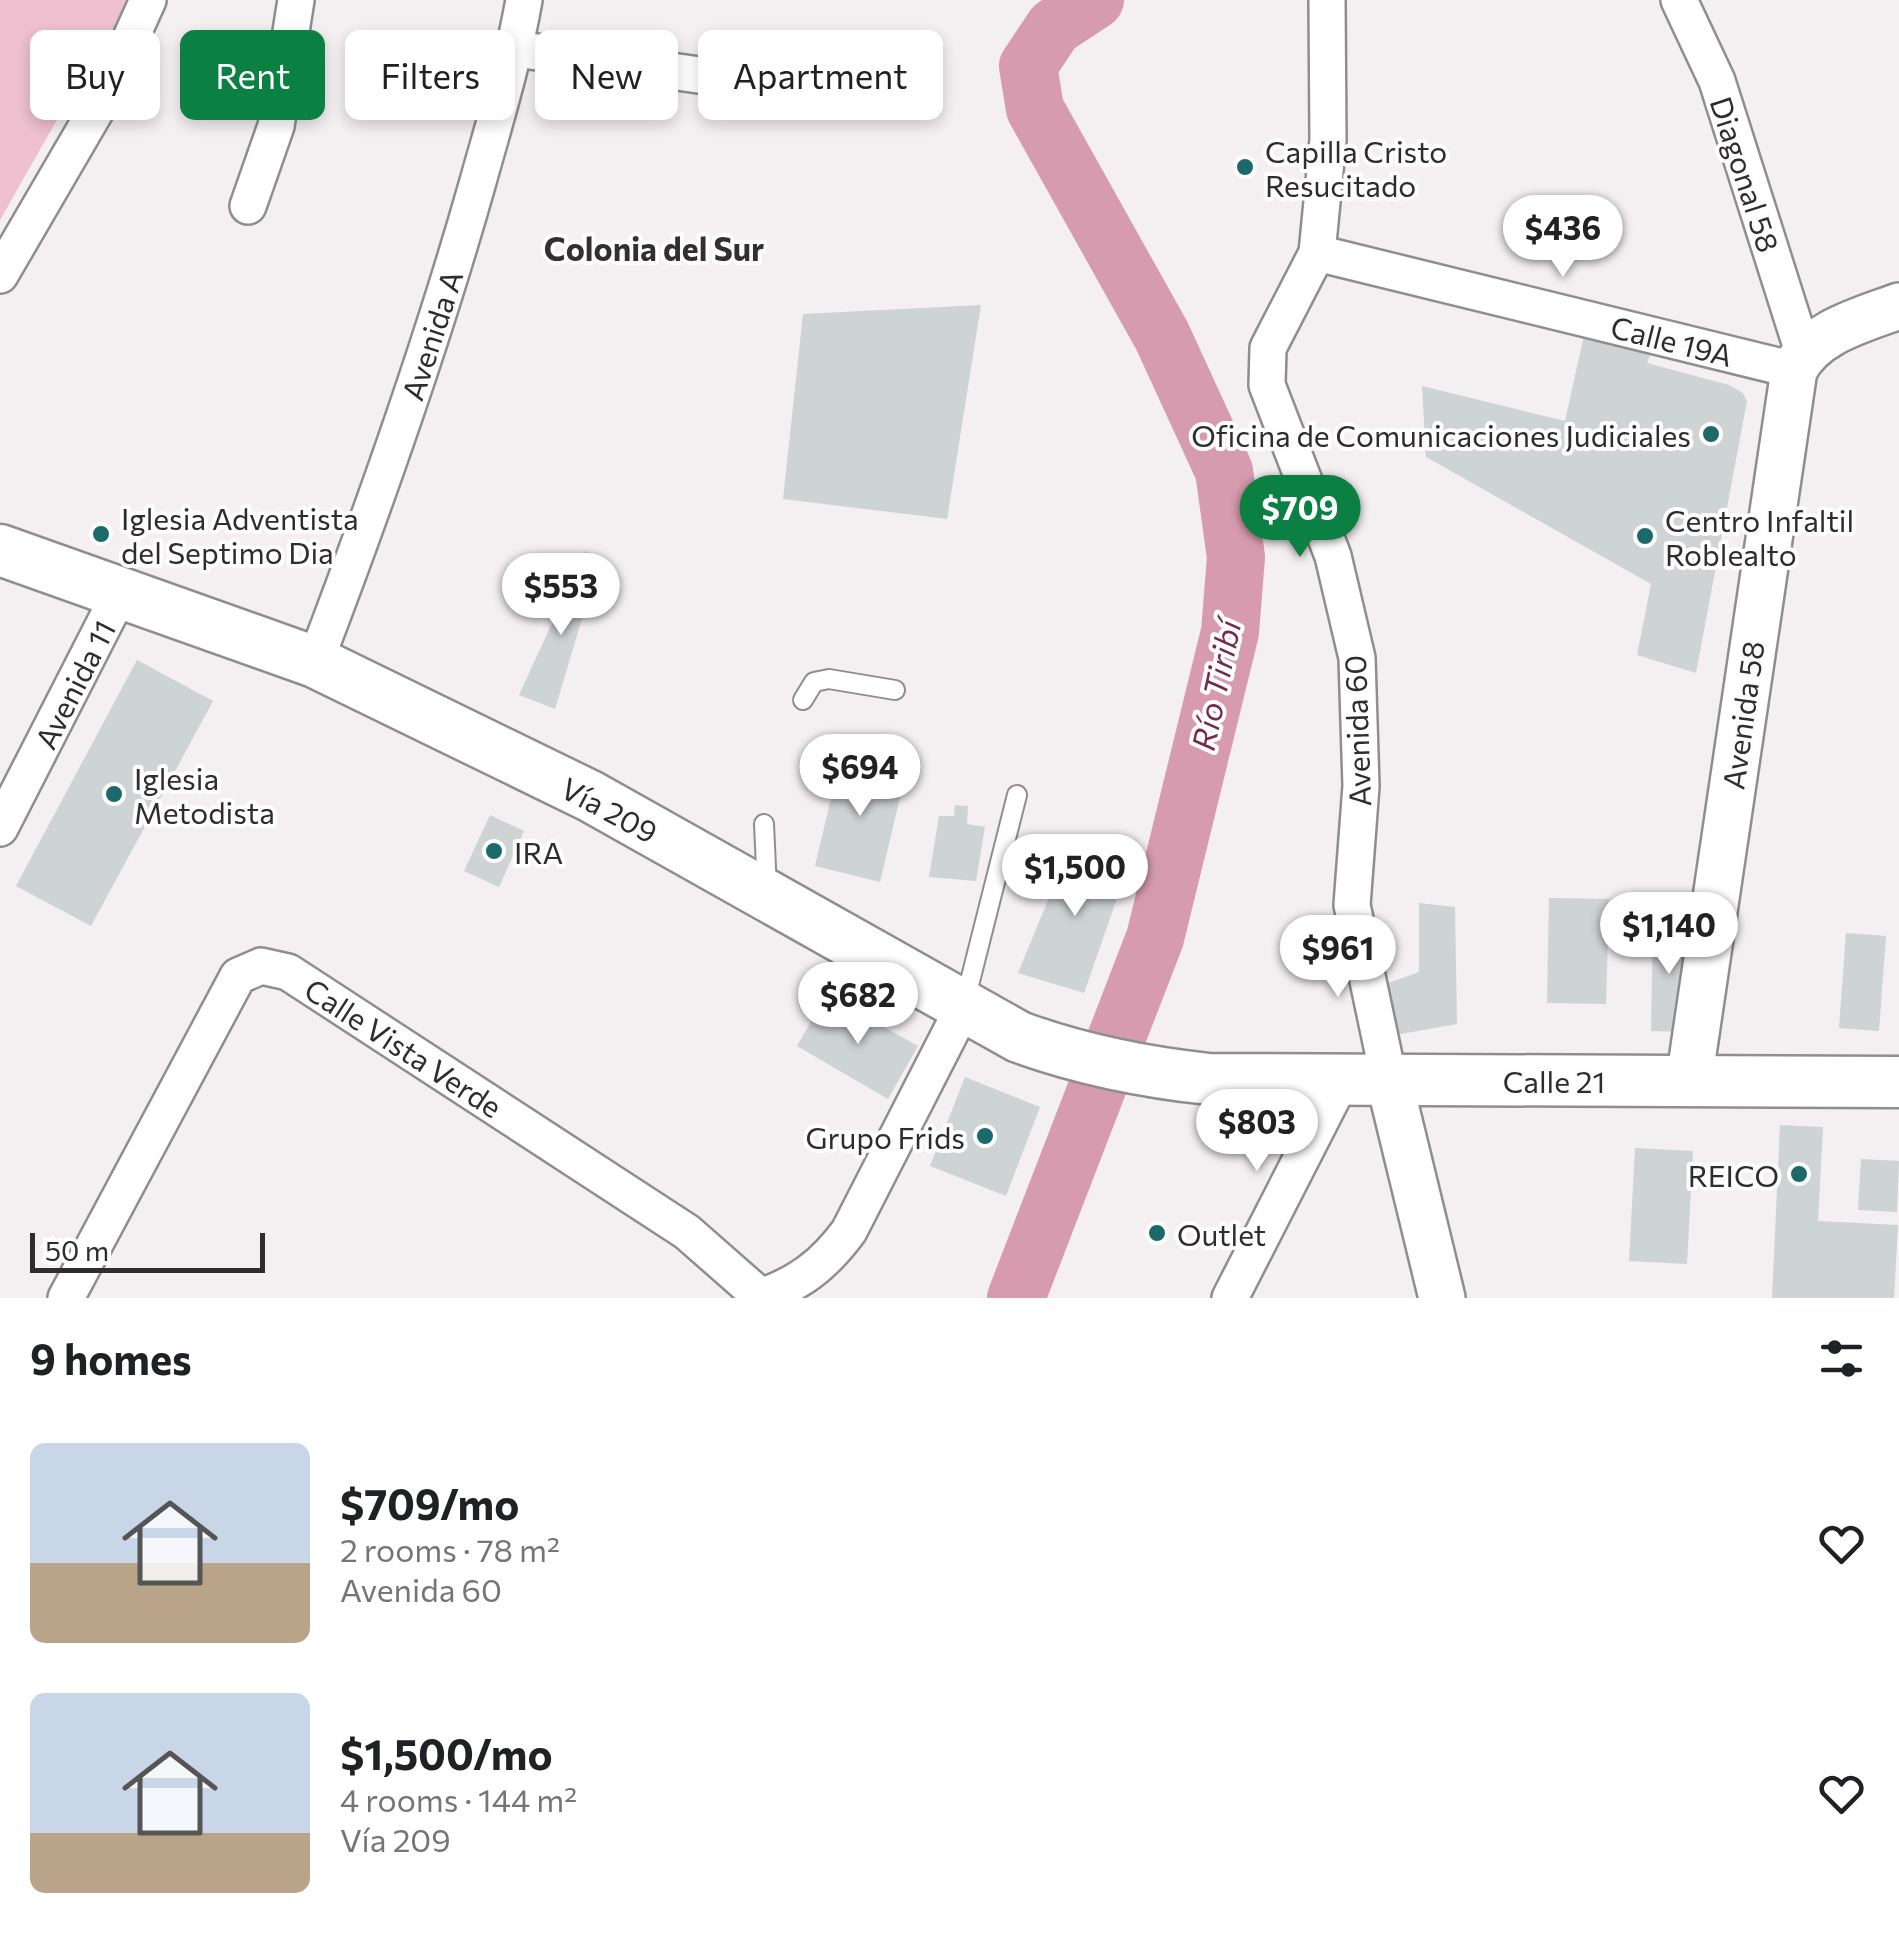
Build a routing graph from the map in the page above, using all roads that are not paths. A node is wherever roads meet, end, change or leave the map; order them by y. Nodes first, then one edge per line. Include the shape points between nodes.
1 (148, 0) edge
2 (296, 0) edge
3 (524, 0) edge
4 (1327, 0) edge
5 (1679, 0) edge
6 (516, 49) junction
7 (698, 75) edge
8 (248, 206) dead end
9 (1317, 253) junction
10 (0, 275) edge
11 (1899, 306) edge
12 (1799, 361) junction
13 (0, 550) edge
14 (120, 593) junction
15 (314, 662) junction
16 (895, 690) dead end
17 (803, 700) dead end
18 (1017, 795) dead end
19 (764, 824) dead end
20 (0, 828) edge
21 (767, 896) junction
22 (964, 1006) junction
23 (1209, 1078) joint
24 (1366, 1080) junction
25 (1689, 1080) junction
26 (1899, 1082) edge
27 (66, 1298) edge
28 (759, 1298) edge
29 (1230, 1298) edge
30 (1442, 1298) edge

1 - 10 street via 106,92
2 - 8 street via 276,126
3 - 6 street, Avenida A
4 - 9 street, Avenida 60 via 1328,140
5 - 12 street, Diagonal 58 via 1717,81
6 - 7 street
6 - 15 street, Avenida A via 386,475
9 - 12 street, Calle 19A
9 - 24 street, Avenida 60 via 1268,348 1267,385 1333,556 1357,658 1362,786 1352,905
11 - 12 street via 1848,324
12 - 25 street, Avenida 58
13 - 14 main road, Vía 209
14 - 15 main road, Vía 209
14 - 20 street, Avenida 11
15 - 21 main road, Vía 209 via 590,796
16 - 17 lane via 829,679 814,682
18 - 22 lane
19 - 21 lane
21 - 22 main road, Vía 209
22 - 23 main road, Vía 209 via 1068,1055
22 - 28 street via 849,1230 827,1260 798,1282
23 - 24 main road, Calle 21
24 - 25 main road, Calle 21
24 - 29 street
24 - 30 street, Avenida 60
25 - 26 main road, Calle 21
27 - 28 street, Calle Vista Verde via 238,976 262,966 288,972 670,1221

